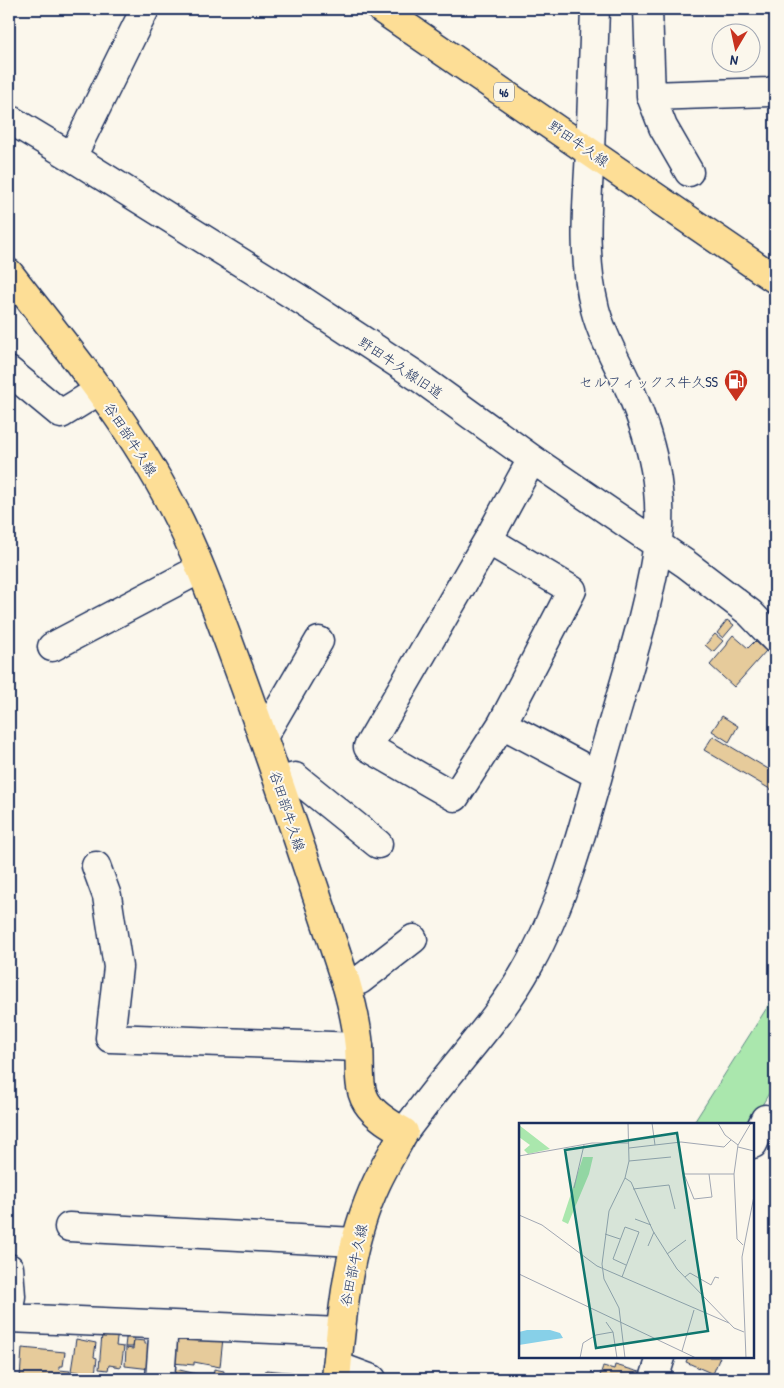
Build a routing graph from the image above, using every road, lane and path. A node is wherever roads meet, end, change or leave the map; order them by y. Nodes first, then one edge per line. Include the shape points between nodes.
1 (145, 9) edge
2 (381, 9) edge
3 (595, 9) edge
4 (648, 9) edge
5 (775, 90) edge
6 (651, 96) junction
7 (9, 119) edge
8 (590, 151) junction
9 (72, 157) junction
10 (689, 172) dead end
11 (9, 273) edge
12 (775, 279) edge
13 (9, 371) edge
14 (100, 390) junction
15 (532, 459) junction
16 (488, 540) junction
17 (659, 544) junction
18 (200, 569) junction
19 (775, 639) edge
20 (318, 642) dead end
21 (52, 647) dead end
22 (502, 724) junction
23 (263, 736) junction
24 (598, 775) junction
25 (279, 781) junction
26 (378, 844) dead end
27 (96, 866) dead end
28 (413, 939) dead end
29 (346, 983) junction
30 (359, 1047) junction
31 (765, 1118) dead end
32 (404, 1132) junction
33 (754, 1142) edge
34 (69, 1227) dead end
35 (355, 1242) junction
36 (9, 1268) edge
37 (9, 1310) edge
38 (9, 1318) edge
39 (164, 1325) junction
40 (340, 1332) junction
41 (661, 1358) edge
42 (337, 1373) edge
43 (160, 1379) edge
44 (372, 1379) edge
45 (654, 1379) edge

1 - 9 street
2 - 8 main road, 野田牛久線 / 46
3 - 8 street
4 - 6 street
5 - 6 street
6 - 10 street
7 - 9 street, 野田牛久線旧道
8 - 12 main road, 野田牛久線 / 46
8 - 17 street via 586,252 590,286 607,342 633,398 649,444 658,490
9 - 15 street, 野田牛久線旧道 via 306,303 417,376
11 - 14 main road, 谷田部牛久線
13 - 14 street via 61,414
14 - 18 main road, 谷田部牛久線 via 171,504
15 - 16 street
15 - 17 street, 野田牛久線旧道
16 - 22 street via 572,590
16 - 22 street via 368,747 455,797
17 - 19 street, 野田牛久線旧道 via 750,613
17 - 24 street via 636,644
18 - 21 street
18 - 23 main road, 谷田部牛久線
20 - 23 street
22 - 24 street
23 - 25 main road, 谷田部牛久線
24 - 32 street via 569,872 530,963 488,1027
25 - 26 street via 295,777
25 - 29 main road, 谷田部牛久線
27 - 30 street via 107,896 118,967 110,1038
28 - 29 street via 360,980
29 - 30 main road, 谷田部牛久線
30 - 32 main road, 谷田部牛久線 via 360,1083 366,1101 382,1118
31 - 33 street
32 - 35 main road, 谷田部牛久線 via 376,1183
34 - 35 street
35 - 40 main road, 谷田部牛久線
36 - 37 street
38 - 39 street
39 - 40 street
39 - 43 street
40 - 42 main road, 谷田部牛久線
41 - 45 street
42 - 44 street

